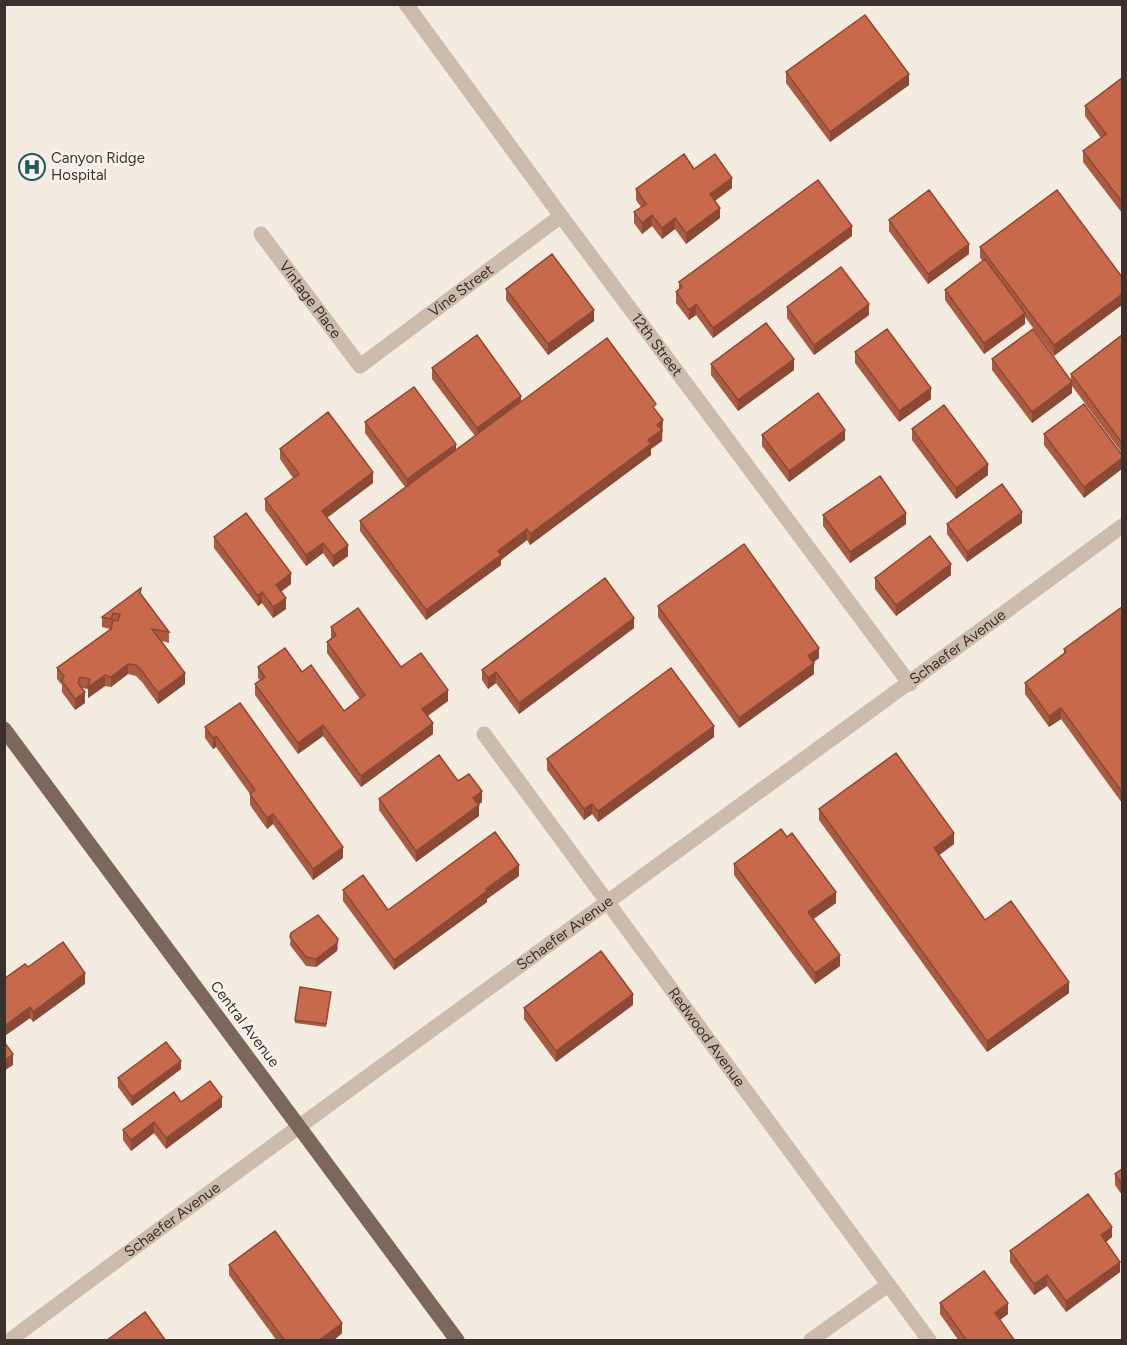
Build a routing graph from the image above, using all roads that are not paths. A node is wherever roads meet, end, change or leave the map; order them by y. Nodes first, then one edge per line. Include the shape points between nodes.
1 (406, 4) edge
2 (561, 216) junction
3 (261, 234) dead end
4 (360, 366) joint
5 (1122, 526) edge
6 (910, 684) junction
7 (4, 729) edge
8 (484, 734) dead end
9 (606, 902) junction
10 (299, 1126) junction
11 (888, 1285) junction
12 (10, 1341) edge
13 (457, 1341) edge
14 (811, 1341) edge
15 (929, 1341) edge

1 - 2 street, 12th Street
2 - 4 street, Vine Street
2 - 6 street, 12th Street
3 - 4 street, Vintage Place
5 - 6 street, Schaefer Avenue
6 - 9 street, Schaefer Avenue
7 - 10 main road, Central Avenue
8 - 9 street, Redwood Avenue
9 - 10 street, Schaefer Avenue
9 - 11 street, Redwood Avenue
10 - 12 street, Schaefer Avenue
10 - 13 main road, Central Avenue
11 - 14 street
11 - 15 street, Redwood Avenue

